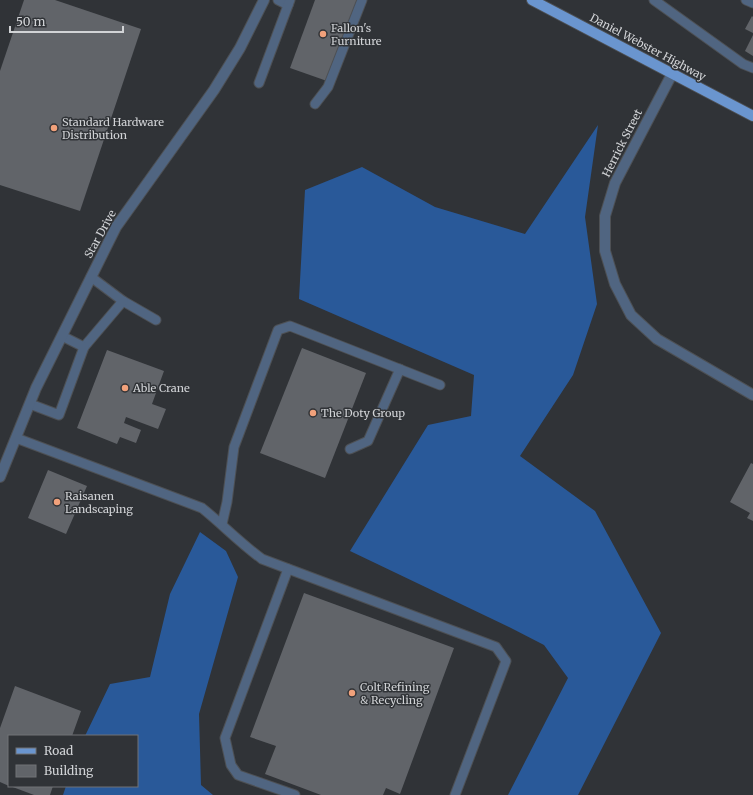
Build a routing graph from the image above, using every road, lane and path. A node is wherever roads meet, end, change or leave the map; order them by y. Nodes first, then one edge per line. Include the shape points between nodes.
1 (264, 0) edge
2 (278, 0) edge
3 (362, 0) edge
4 (532, 0) edge
5 (654, 0) edge
6 (746, 0) edge
7 (289, 2) edge
8 (753, 3) edge
9 (753, 68) edge
10 (672, 74) junction
11 (259, 83) dead end
12 (315, 104) dead end
13 (753, 116) edge
14 (91, 277) junction
15 (123, 301) junction
16 (156, 320) dead end
17 (62, 336) junction
18 (84, 347) junction
19 (400, 369) junction
20 (440, 385) dead end
21 (753, 394) edge
22 (30, 404) junction
23 (16, 438) junction
24 (350, 449) dead end
25 (0, 477) edge
26 (222, 524) junction
27 (288, 569) junction
28 (295, 795) edge
29 (455, 795) edge

1 - 14 street, Star Drive via 240,48 214,90 116,227
2 - 7 lane
3 - 12 lane via 328,87
4 - 10 main road, Daniel Webster Highway
5 - 9 lane via 743,64
6 - 8 lane
7 - 11 lane
10 - 13 main road, Daniel Webster Highway
10 - 21 street, Herrick Street via 614,183 605,216 605,251 615,284 632,315 657,340
14 - 15 lane
14 - 17 street, Star Drive
15 - 16 lane
15 - 18 lane
17 - 18 lane
17 - 22 street, Star Drive
18 - 22 lane via 59,415
19 - 20 lane
19 - 24 lane via 368,441
19 - 26 lane via 290,326 278,330 234,447 228,502
22 - 23 street, Star Drive
23 - 25 street, Star Drive
23 - 26 lane via 202,508
26 - 27 lane via 242,545 262,559
27 - 28 lane via 225,738 231,765 238,775
27 - 29 lane via 496,647 506,661

